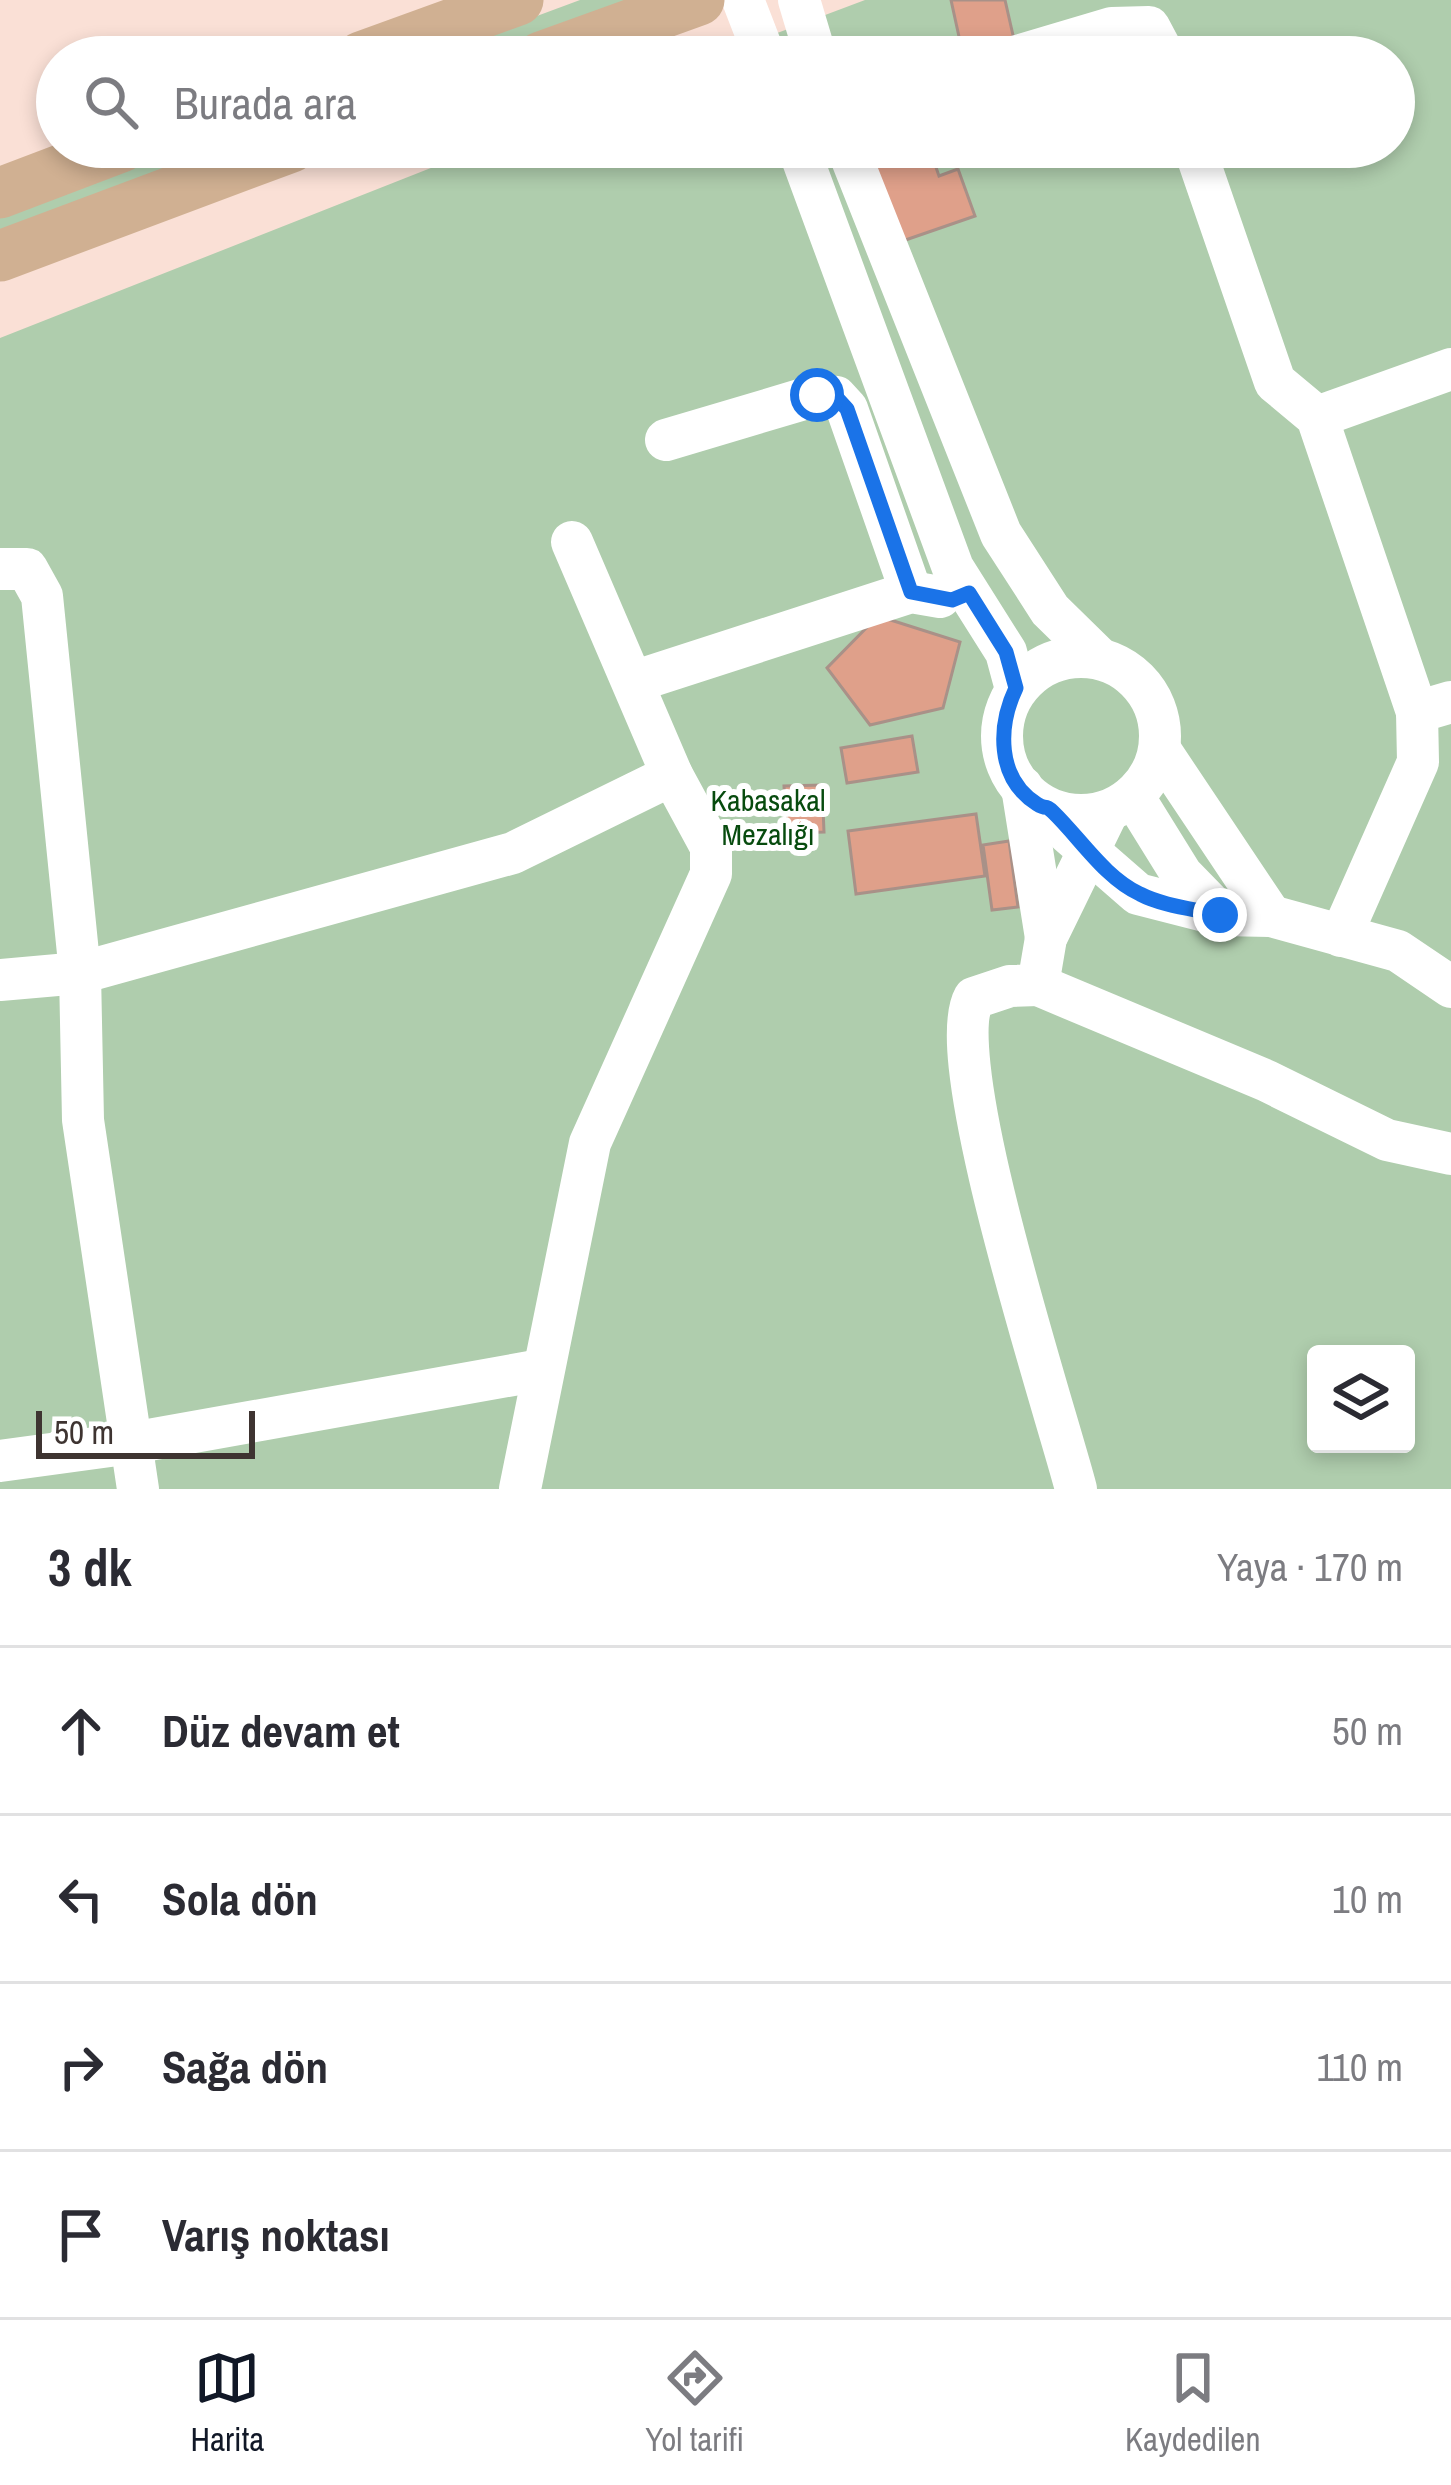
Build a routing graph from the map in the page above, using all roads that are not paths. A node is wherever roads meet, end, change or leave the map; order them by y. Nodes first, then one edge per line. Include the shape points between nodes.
1 (446, 0) edge
2 (518, 0) edge
3 (699, 0) edge
4 (743, 0) edge
5 (799, 0) edge
6 (400, 36) edge
7 (419, 36) edge
8 (599, 36) edge
9 (757, 36) edge
10 (810, 36) edge
11 (1085, 36) edge
12 (1154, 36) edge
13 (66, 168) edge
14 (235, 168) edge
15 (806, 168) edge
16 (855, 168) edge
17 (1201, 168) edge
18 (0, 193) edge
19 (0, 256) edge
20 (1451, 369) edge
21 (1317, 417) junction
22 (666, 440) dead end
23 (572, 542) dead end
24 (0, 569) edge
25 (911, 592) junction
26 (969, 593) junction
27 (1099, 658) junction
28 (633, 682) junction
29 (1016, 688) junction
30 (1434, 707) edge
31 (1160, 750) junction
32 (672, 775) junction
33 (1037, 798) junction
34 (1120, 803) junction
35 (1088, 851) junction
36 (1220, 915) junction
37 (1271, 916) junction
38 (1342, 936) junction
39 (1046, 938) junction
40 (80, 973) junction
41 (0, 980) edge
42 (1038, 985) junction
43 (1451, 988) edge
44 (1451, 1154) edge
45 (541, 1370) junction
46 (133, 1443) junction
47 (0, 1461) edge
48 (138, 1489) edge
49 (520, 1489) edge
50 (1076, 1489) edge

1 - 6 street
2 - 7 main road
3 - 8 main road
4 - 9 street
5 - 10 street
11 - 12 street via 1149,27
13 - 18 main road
14 - 19 main road
15 - 26 street
16 - 27 street via 1000,534 1050,610
17 - 21 street via 1275,382
20 - 21 street
21 - 30 street
22 - 25 street via 817,395 836,397
23 - 28 street
24 - 40 street via 27,569 42,596
25 - 26 street via 952,600
25 - 28 street
26 - 29 street via 1006,652
27 - 29 street via 1045,664
27 - 31 street via 1144,686 1159,716
28 - 32 street
29 - 33 street via 1001,742 1010,771
30 - 38 street
31 - 34 street via 1146,783
31 - 37 street
32 - 40 street via 513,853
32 - 45 street via 711,848 711,874 590,1143
33 - 34 street via 1080,815
33 - 35 street
33 - 39 street
34 - 35 street
34 - 36 street
35 - 36 street via 1138,894
35 - 39 street
36 - 37 street
37 - 38 street
38 - 43 street via 1399,951
39 - 42 street
40 - 41 street
40 - 46 street via 83,1120
42 - 44 street via 1387,1140
42 - 50 street via 974,998 965,1014 973,1105
45 - 46 street
45 - 49 street
46 - 47 street
46 - 48 street

